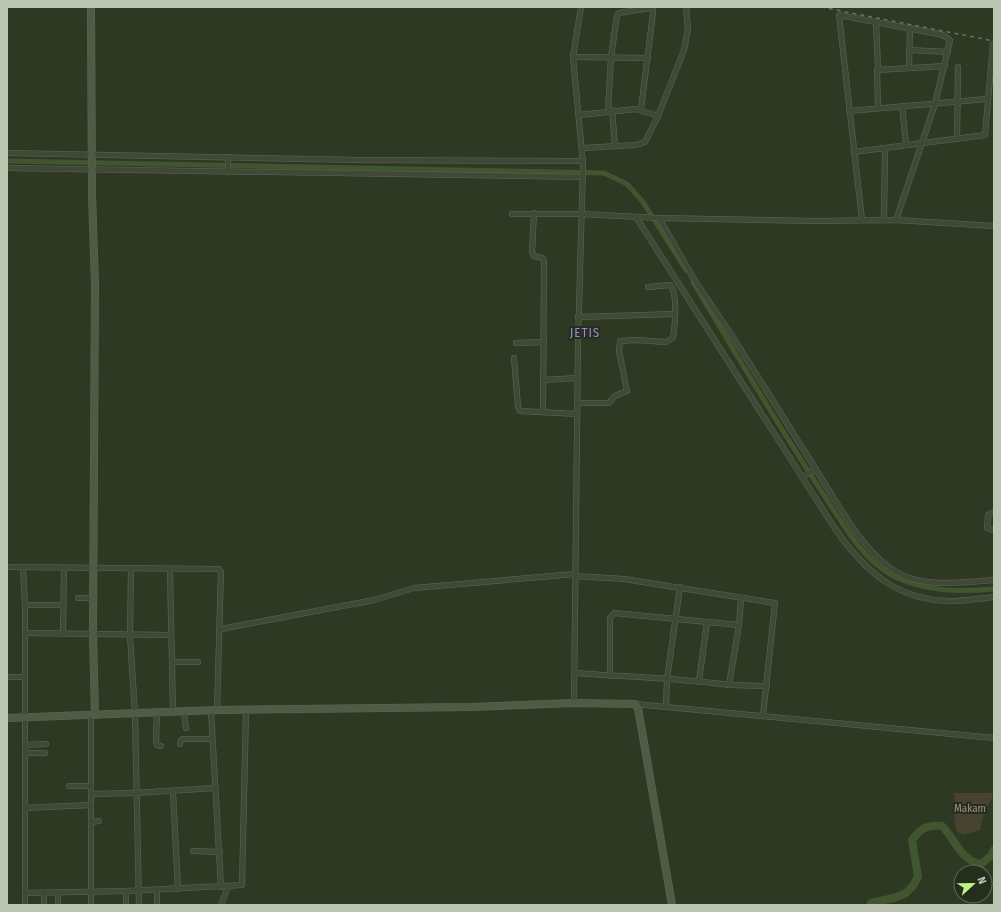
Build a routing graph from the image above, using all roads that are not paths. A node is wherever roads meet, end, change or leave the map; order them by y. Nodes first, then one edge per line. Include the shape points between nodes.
1 (91, 7) edge
2 (581, 7) edge
3 (686, 7) edge
4 (876, 22) junction
5 (910, 28) junction
6 (993, 44) edge
7 (909, 50) junction
8 (948, 52) junction
9 (573, 57) junction
10 (611, 57) junction
11 (648, 58) junction
12 (945, 66) junction
13 (958, 67) dead end
14 (909, 68) junction
15 (878, 69) junction
16 (987, 99) junction
17 (957, 102) junction
18 (934, 104) junction
19 (902, 106) junction
20 (878, 108) junction
21 (641, 109) junction
22 (610, 111) junction
23 (850, 111) junction
24 (579, 115) junction
25 (658, 116) junction
26 (957, 139) junction
27 (923, 142) junction
28 (906, 145) junction
29 (615, 146) junction
30 (582, 148) junction
31 (885, 148) junction
32 (854, 152) junction
33 (7, 153) edge
34 (92, 156) junction
35 (228, 158) junction
36 (583, 163) junction
37 (7, 168) edge
38 (92, 168) junction
39 (228, 171) junction
40 (583, 177) junction
41 (534, 213) junction
42 (512, 214) dead end
43 (581, 214) junction
44 (636, 217) junction
45 (657, 218) junction
46 (862, 220) junction
47 (884, 220) junction
48 (896, 220) junction
49 (994, 226) edge
50 (676, 279) junction
51 (670, 285) junction
52 (648, 287) dead end
53 (674, 314) junction
54 (578, 318) junction
55 (544, 342) junction
56 (516, 343) dead end
57 (514, 358) dead end
58 (577, 378) junction
59 (543, 380) junction
60 (577, 403) junction
61 (543, 411) junction
62 (577, 414) junction
63 (815, 469) junction
64 (803, 476) junction
65 (994, 512) edge
66 (994, 530) edge
67 (7, 567) edge
68 (23, 567) junction
69 (93, 567) junction
70 (64, 568) junction
71 (131, 569) junction
72 (170, 569) junction
73 (575, 575) junction
74 (994, 580) edge
75 (680, 587) junction
76 (994, 597) edge
77 (78, 598) dead end
78 (94, 598) junction
79 (741, 598) junction
80 (25, 605) junction
81 (63, 605) junction
82 (676, 620) junction
83 (707, 622) junction
84 (739, 626) junction
85 (221, 629) junction
86 (25, 633) junction
87 (63, 633) junction
88 (93, 634) junction
89 (130, 634) junction
90 (171, 635) junction
91 (172, 662) junction
92 (198, 662) dead end
93 (575, 673) junction
94 (610, 676) junction
95 (7, 677) edge
96 (24, 677) junction
97 (667, 679) junction
98 (699, 682) junction
99 (729, 685) junction
100 (766, 686) junction
101 (574, 703) junction
102 (635, 704) junction
103 (666, 706) junction
104 (214, 711) junction
105 (246, 711) junction
106 (173, 712) junction
107 (184, 712) junction
108 (156, 713) junction
109 (135, 714) junction
110 (93, 715) junction
111 (763, 715) junction
112 (7, 718) edge
113 (25, 718) junction
114 (186, 728) dead end
115 (212, 738) junction
116 (994, 738) edge
117 (46, 744) dead end
118 (180, 744) dead end
119 (25, 745) junction
120 (161, 746) dead end
121 (26, 753) junction
122 (45, 753) dead end
123 (69, 786) dead end
124 (91, 786) junction
125 (215, 788) junction
126 (174, 792) junction
127 (136, 793) junction
128 (91, 794) junction
129 (91, 805) junction
130 (25, 808) junction
131 (99, 821) dead end
132 (91, 822) junction
133 (193, 851) dead end
134 (220, 852) junction
135 (221, 887) junction
136 (228, 887) junction
137 (178, 889) junction
138 (138, 890) junction
139 (157, 890) junction
140 (126, 891) junction
141 (91, 892) junction
142 (44, 893) junction
143 (58, 893) junction
144 (25, 894) junction
145 (157, 903) dead end
146 (25, 905) edge
147 (44, 905) edge
148 (58, 905) edge
149 (91, 905) edge
150 (126, 905) edge
151 (139, 905) edge
152 (221, 905) edge
153 (672, 905) edge

1 - 34 main road
2 - 9 street
3 - 25 street via 686,43
4 - 5 street
4 - 15 street
4 - 23 street via 839,15
5 - 7 street
5 - 8 street via 948,37
6 - 16 street
7 - 8 street
7 - 14 street
8 - 12 street
9 - 10 street
9 - 24 street
10 - 11 street
10 - 11 street via 617,15 650,8 653,11
10 - 22 street
11 - 21 street
12 - 14 street
12 - 18 street
13 - 17 street
14 - 15 street
15 - 20 street
16 - 17 street
16 - 26 street via 985,135
17 - 18 street
17 - 26 street
18 - 19 street
18 - 27 street
19 - 20 street
19 - 28 street
20 - 23 street
21 - 22 street
21 - 25 street
22 - 24 street
22 - 29 street
23 - 32 street
24 - 30 street
25 - 29 street via 645,142
26 - 27 street
27 - 28 street
27 - 48 street
28 - 31 street
29 - 30 street
30 - 36 street
31 - 32 street
31 - 47 street
32 - 46 street
33 - 34 street
34 - 35 street
34 - 38 main road
35 - 36 street
35 - 39 street
36 - 40 street
37 - 38 street
38 - 39 street
38 - 69 main road via 95,285
39 - 40 street
40 - 43 street
41 - 42 street
41 - 43 street
41 - 55 street via 532,252 544,261
43 - 44 street
43 - 54 street
44 - 45 street
44 - 50 street
45 - 46 street
45 - 63 street
46 - 47 street
47 - 48 street
48 - 49 street
50 - 51 street
50 - 64 street
51 - 52 street
51 - 53 street via 675,296
53 - 54 street
53 - 60 street via 674,334 669,342 619,342 627,392 615,396 609,403
54 - 58 street
55 - 56 street
55 - 59 street
57 - 61 street via 518,408 520,411
58 - 59 street
58 - 60 street
59 - 61 street
60 - 62 street
61 - 62 street
62 - 73 street
63 - 64 street
63 - 74 street via 861,540 892,570 926,582
64 - 76 street via 849,549 881,578 902,591 933,599 953,601
65 - 66 street via 989,514 987,519 987,528
67 - 68 street
68 - 70 street
68 - 80 street
69 - 70 street
69 - 71 street
69 - 78 main road
70 - 81 street
71 - 72 street
71 - 89 street
72 - 85 street via 221,570
72 - 90 street
73 - 75 street
73 - 85 street via 414,588 374,600
73 - 93 street
75 - 79 street
75 - 82 street
77 - 78 street
78 - 88 main road
79 - 84 street
79 - 100 street via 775,603
80 - 81 street
80 - 86 street
81 - 87 street
82 - 83 street
82 - 94 street via 612,614
82 - 97 street
83 - 84 street
83 - 98 street
84 - 99 street
85 - 104 street
86 - 87 street
86 - 96 street
87 - 88 street
88 - 89 street
88 - 110 main road
89 - 90 street
89 - 109 street
90 - 91 street
91 - 92 street
91 - 106 street
93 - 94 street
93 - 101 street
94 - 97 street
95 - 96 street
96 - 113 street
97 - 98 street
97 - 103 street
98 - 99 street
99 - 100 street
100 - 111 street
101 - 102 main road
101 - 105 main road
102 - 103 street
102 - 153 main road via 644,737
103 - 111 street
104 - 105 main road
104 - 107 main road
104 - 115 street
105 - 136 street via 243,882 240,886
106 - 107 main road
106 - 108 main road
107 - 114 street
108 - 109 main road
108 - 120 street via 156,742
109 - 110 main road
109 - 127 street
110 - 113 main road
110 - 124 street
111 - 116 street
112 - 113 main road
113 - 119 street
115 - 118 street via 181,740
115 - 125 street
117 - 119 street
119 - 121 street
121 - 122 street
121 - 130 street
123 - 124 street
124 - 128 street
125 - 126 street
125 - 134 street
126 - 127 street
126 - 137 street
127 - 128 street
127 - 138 street
128 - 129 street
129 - 130 street
129 - 132 street
130 - 144 street
131 - 132 street
132 - 141 street
133 - 134 street
134 - 135 street
135 - 136 street
135 - 137 street
136 - 152 street
137 - 139 street
138 - 139 street
138 - 140 street
138 - 151 street
139 - 145 street
140 - 141 street
140 - 150 street
141 - 143 street
141 - 149 street
142 - 143 street
142 - 144 street
142 - 147 street
143 - 148 street
144 - 146 street

